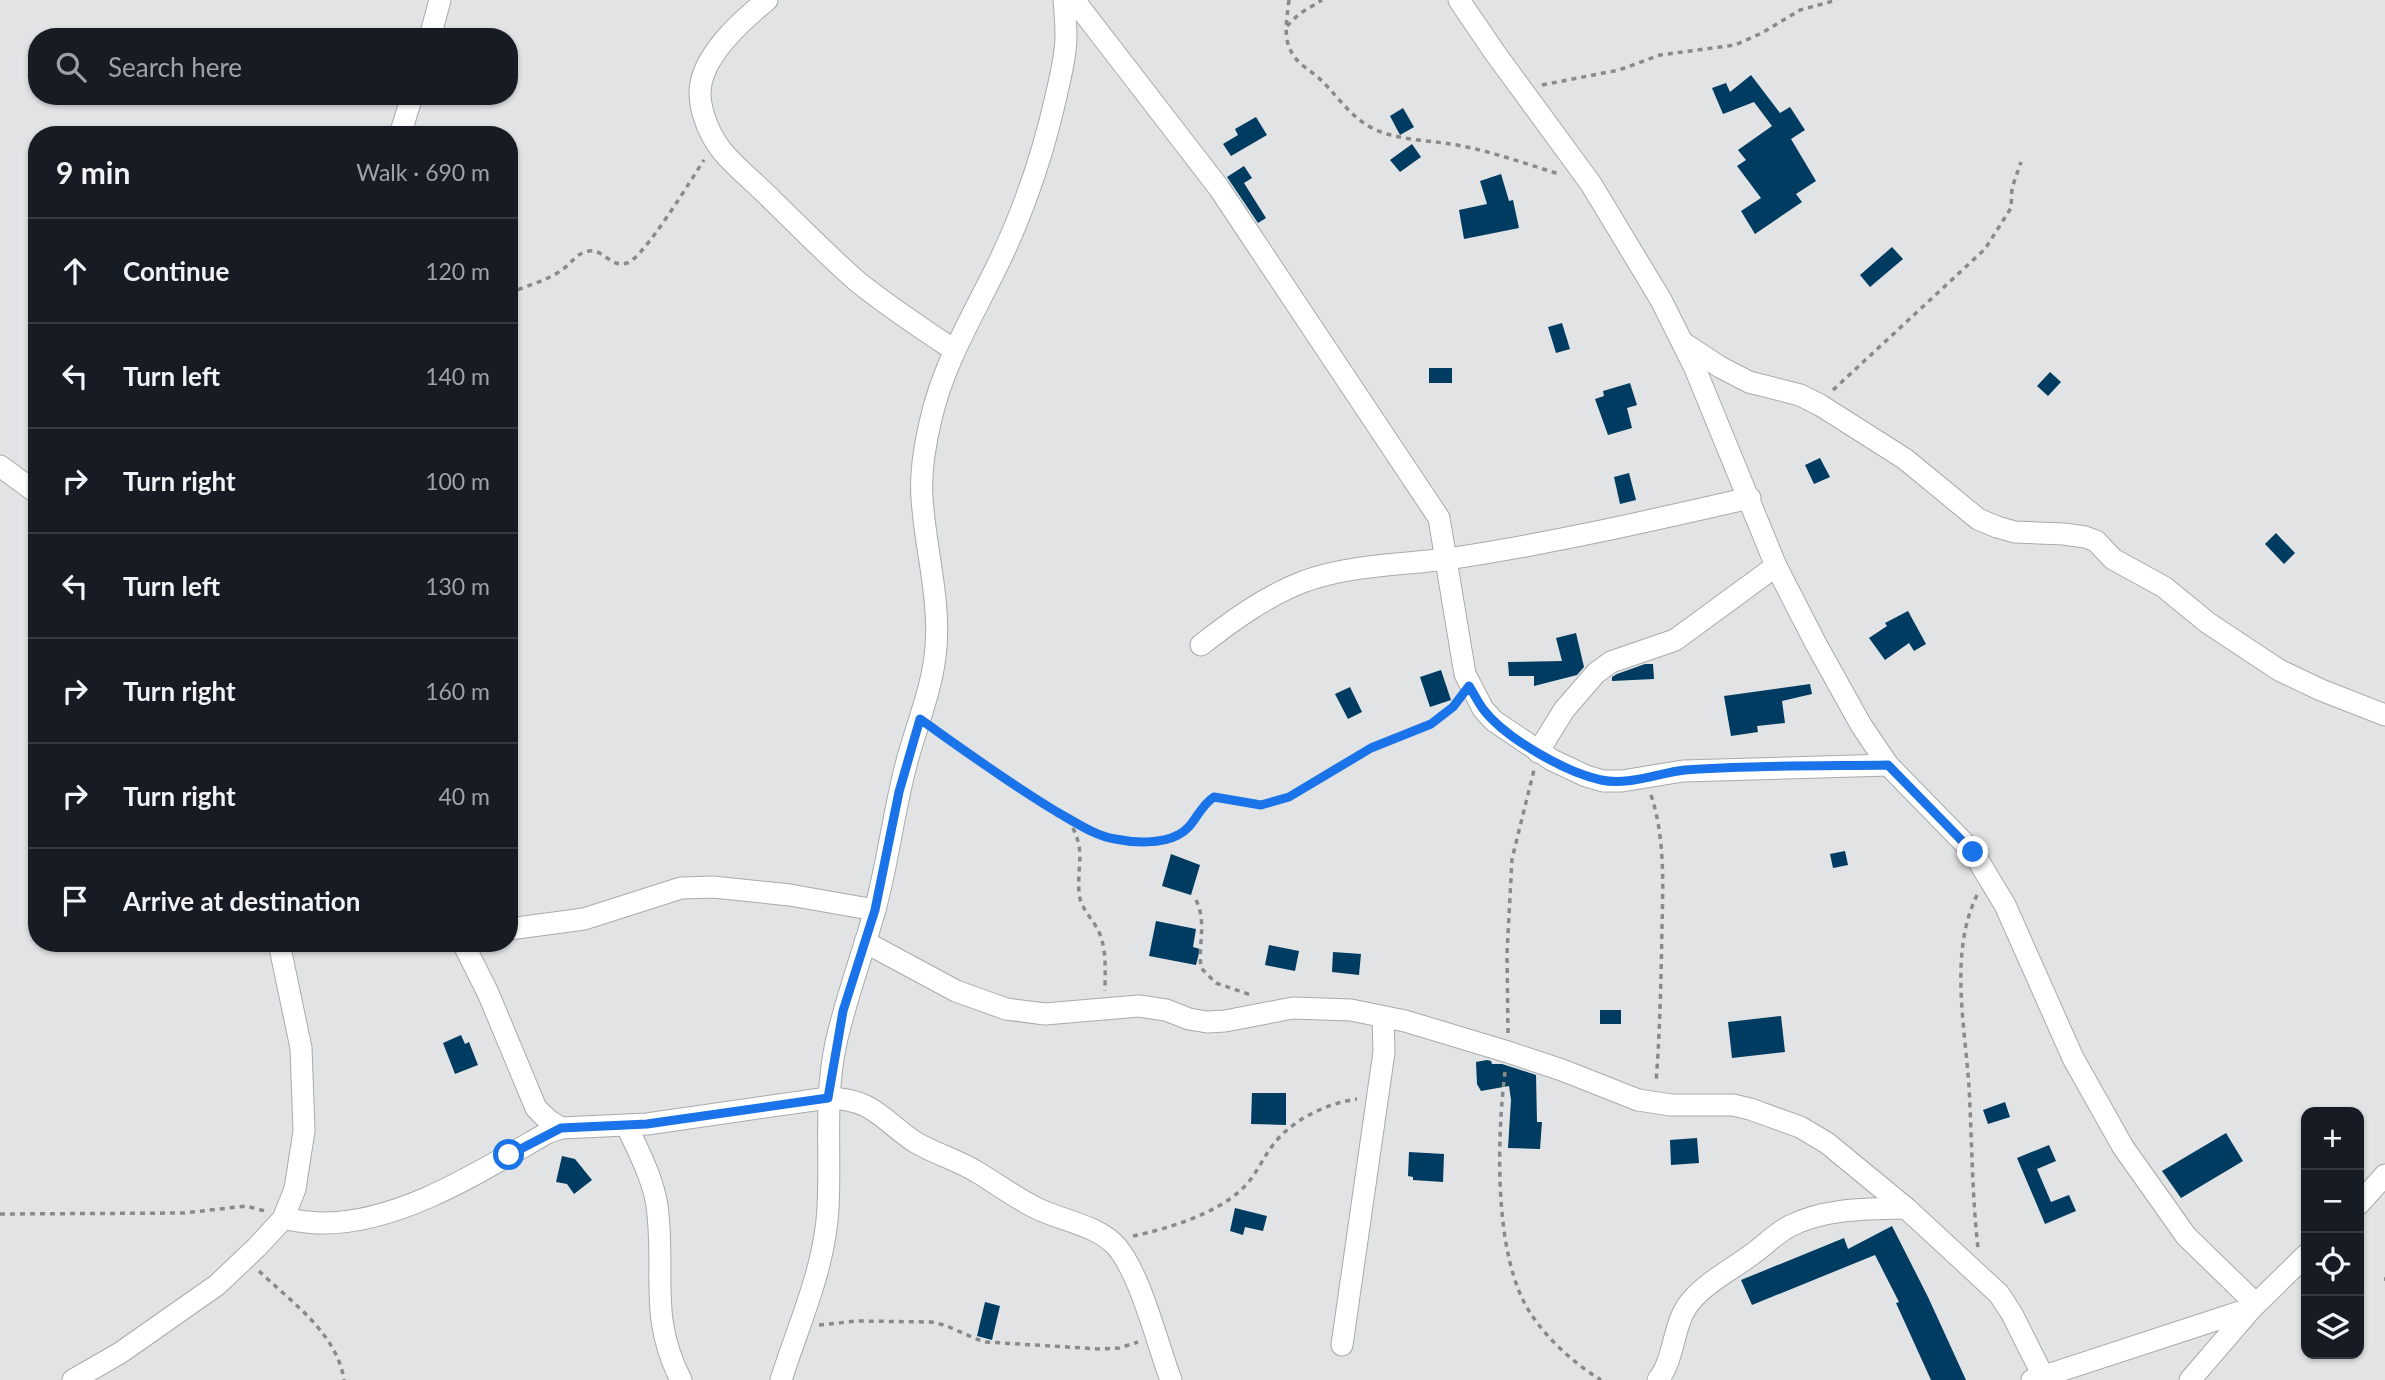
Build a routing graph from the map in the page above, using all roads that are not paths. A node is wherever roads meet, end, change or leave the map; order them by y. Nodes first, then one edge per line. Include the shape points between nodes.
1 (440, 0) edge
2 (767, 0) edge
3 (1064, 0) edge
4 (1074, 0) edge
5 (1459, 0) edge
6 (432, 28) edge
7 (409, 105) edge
8 (403, 126) edge
9 (1681, 341) junction
10 (954, 350) junction
11 (0, 466) edge
12 (28, 486) edge
13 (1750, 498) junction
14 (1447, 559) junction
15 (1776, 565) junction
16 (1201, 645) dead end
17 (2385, 715) edge
18 (1538, 752) junction
19 (1888, 765) junction
20 (875, 910) junction
21 (518, 928) edge
22 (865, 942) junction
23 (281, 952) edge
24 (468, 952) edge
25 (1383, 1017) junction
26 (828, 1098) junction
27 (626, 1126) junction
28 (561, 1128) junction
29 (2385, 1175) edge
30 (2364, 1198) edge
31 (1906, 1208) junction
32 (283, 1219) junction
33 (2301, 1260) edge
34 (2254, 1306) junction
35 (1342, 1345) dead end
36 (2040, 1379) edge
37 (73, 1380) edge
38 (681, 1380) edge
39 (781, 1380) edge
40 (1171, 1380) edge
41 (1658, 1380) edge
42 (2190, 1380) edge

1 - 6 street
2 - 10 street via 741,21 704,74 700,93 716,141 737,167 857,281
3 - 10 street via 1062,67 1042,152 1000,260
4 - 14 street via 1219,188 1378,424 1439,518
5 - 9 street via 1591,184
7 - 8 street
9 - 13 street
9 - 17 street via 1749,382 1820,405 1905,459 1978,519 2015,532 2096,541 2113,559 2164,587 2279,670
10 - 20 street via 930,421 922,480 935,591 936,649
11 - 12 street
13 - 14 street
13 - 15 street
14 - 16 street via 1336,572 1306,581 1243,612
14 - 18 street via 1469,686 1494,721
15 - 18 street via 1675,640 1596,673 1564,710
15 - 19 street via 1834,680
18 - 19 street via 1603,781 1683,771
19 - 34 street via 1973,852 2005,905 2073,1058 2123,1147 2186,1237
20 - 21 street via 765,892 681,888 584,919
20 - 22 street
22 - 25 street via 956,991 1006,1009 1045,1014 1139,1006 1207,1022 1293,1008 1352,1010
22 - 26 street via 843,1011
23 - 32 street via 301,1048 304,1131 295,1189
24 - 28 street via 536,1108
25 - 31 street via 1508,1052 1654,1103 1749,1109 1826,1143
25 - 35 street via 1384,1052
26 - 27 street
26 - 39 street via 828,1209 823,1248
26 - 40 street via 873,1108 927,1148 1037,1209 1103,1235 1134,1275
27 - 28 street
27 - 38 street via 656,1202 661,1321
28 - 32 street via 405,1207 321,1223
29 - 30 street
31 - 36 street via 1999,1294
31 - 41 street via 1836,1212 1789,1226 1691,1301
32 - 37 street via 217,1285
33 - 34 street
34 - 36 street
34 - 42 street

